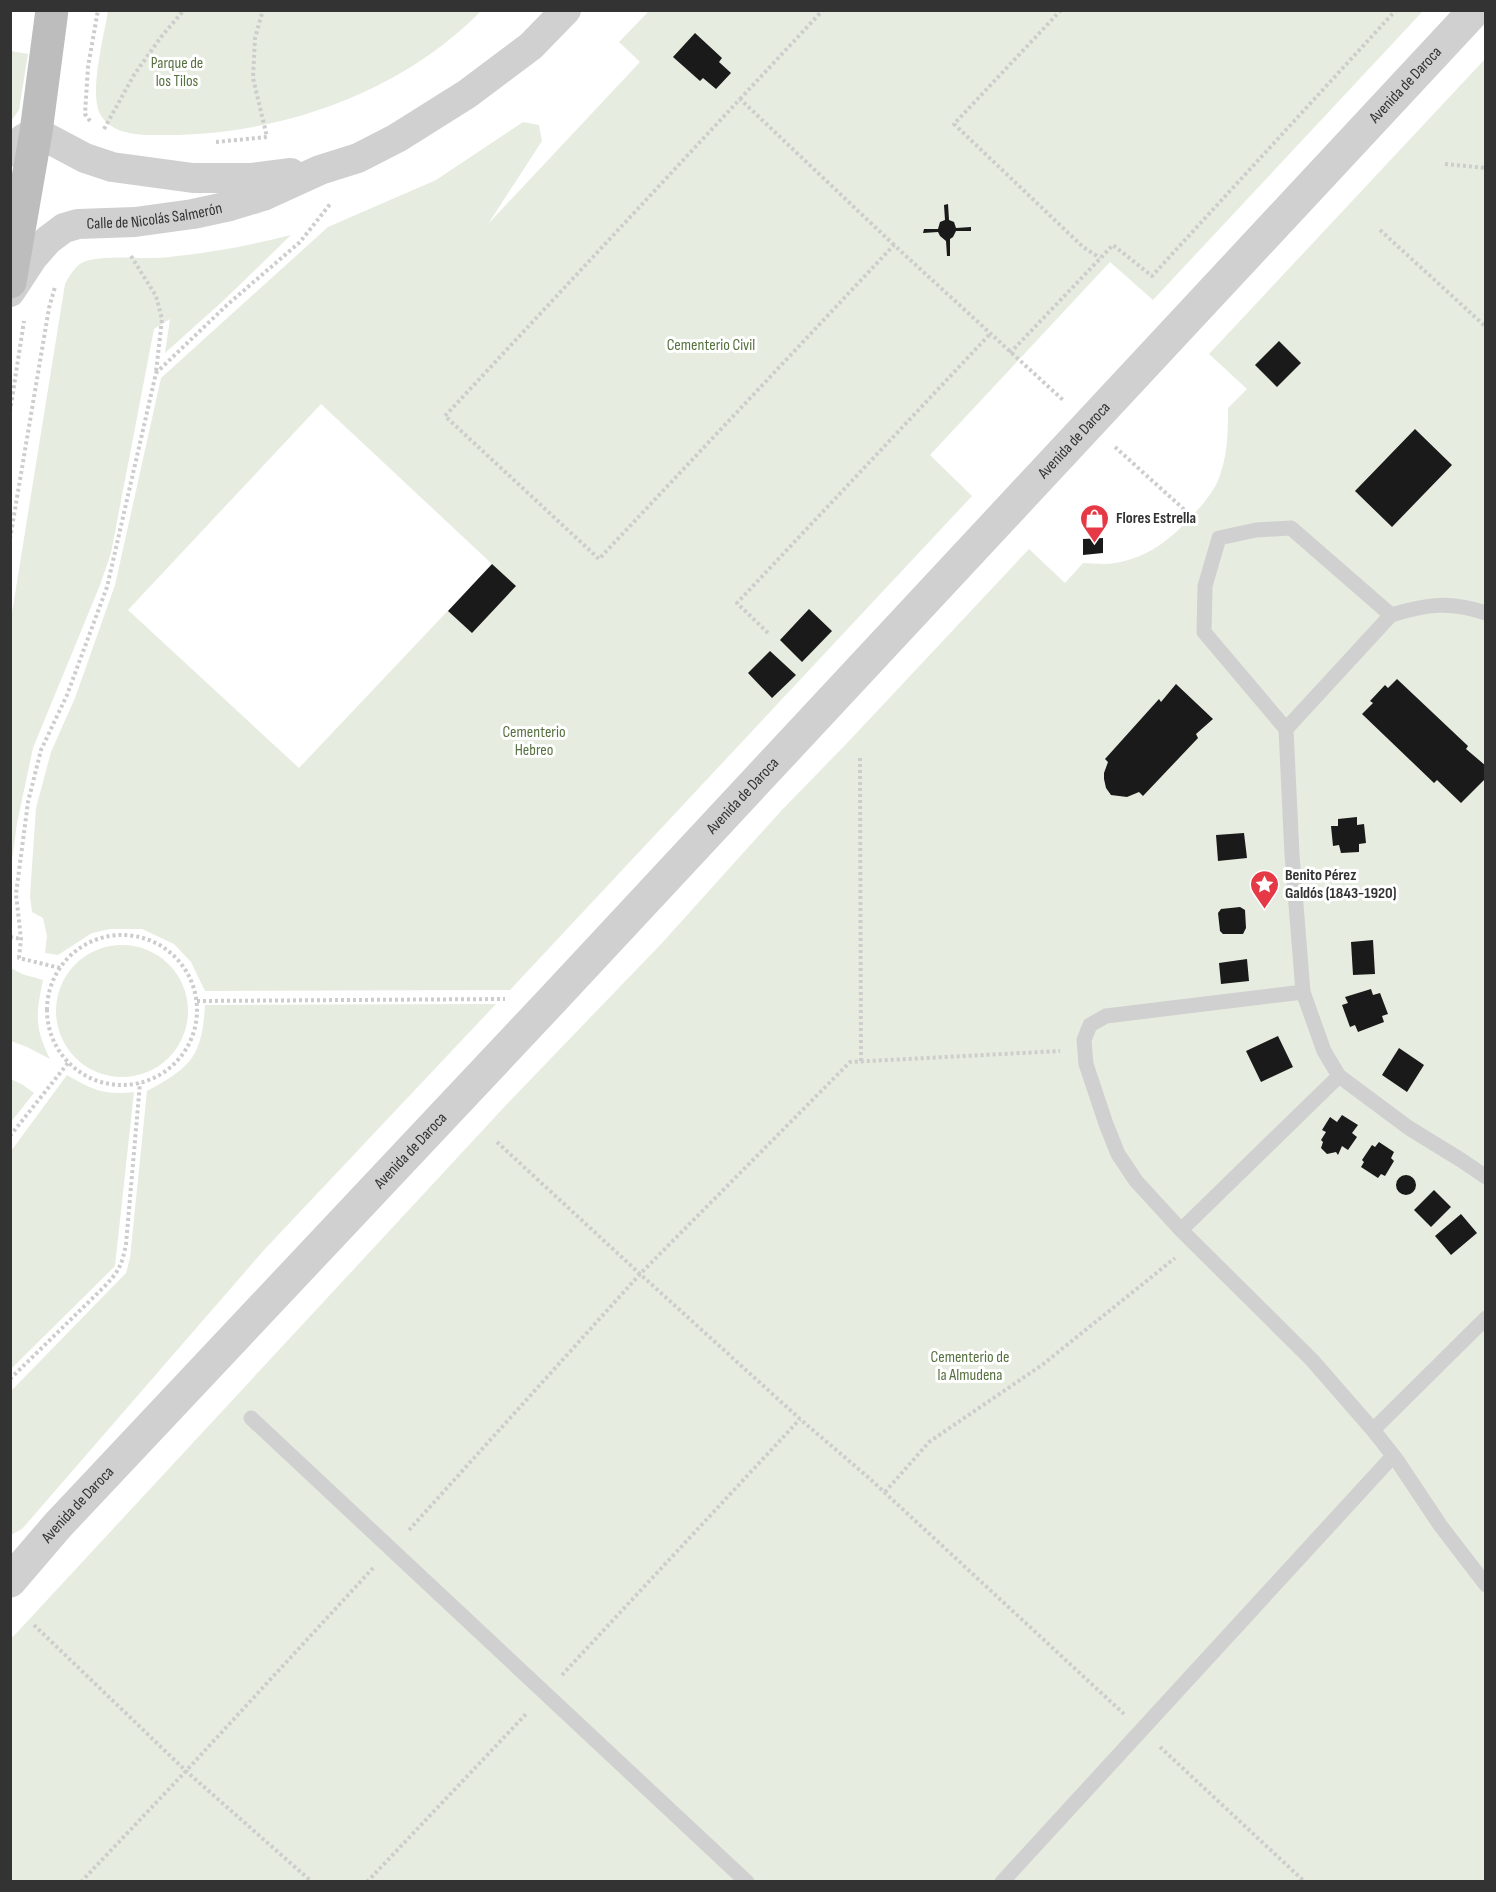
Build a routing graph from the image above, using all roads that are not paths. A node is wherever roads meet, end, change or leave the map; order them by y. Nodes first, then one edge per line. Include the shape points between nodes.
1 (52, 10) edge
2 (566, 10) edge
3 (1475, 10) edge
4 (36, 132) junction
5 (10, 152) edge
6 (320, 170) junction
7 (10, 282) edge
8 (10, 292) edge
9 (1485, 613) edge
10 (1391, 615) junction
11 (1286, 729) junction
12 (1303, 992) junction
13 (1339, 1077) junction
14 (1485, 1177) edge
15 (1181, 1230) junction
16 (1485, 1318) edge
17 (251, 1418) dead end
18 (1373, 1430) junction
19 (1393, 1456) junction
20 (58, 1525) junction
21 (10, 1569) edge
22 (10, 1581) edge
23 (1485, 1585) edge
24 (747, 1881) edge
25 (1002, 1881) edge

1 - 4 main road
2 - 6 street, Calle de Nicolás Salmerón via 531,46 467,94 397,138 358,158
3 - 20 street, Avenida de Daroca
4 - 5 street via 23,138
4 - 6 street, Calle de Nicolás Salmerón via 85,158 112,167 193,178 252,178
4 - 7 main road
6 - 8 street, Calle de Nicolás Salmerón via 230,206 158,219 64,228 33,257
9 - 10 lane via 1441,604
10 - 11 lane
10 - 11 lane via 1291,528 1219,538 1205,586 1204,632
11 - 12 lane
12 - 13 lane via 1324,1051
12 - 15 lane via 1107,1016 1090,1025 1084,1040 1086,1064 1118,1154 1136,1181
13 - 14 lane via 1408,1128
13 - 15 lane
15 - 18 lane via 1312,1360
16 - 18 lane
17 - 24 lane
18 - 19 lane
19 - 23 lane
19 - 25 lane
20 - 21 street
20 - 22 street, Avenida de Daroca

